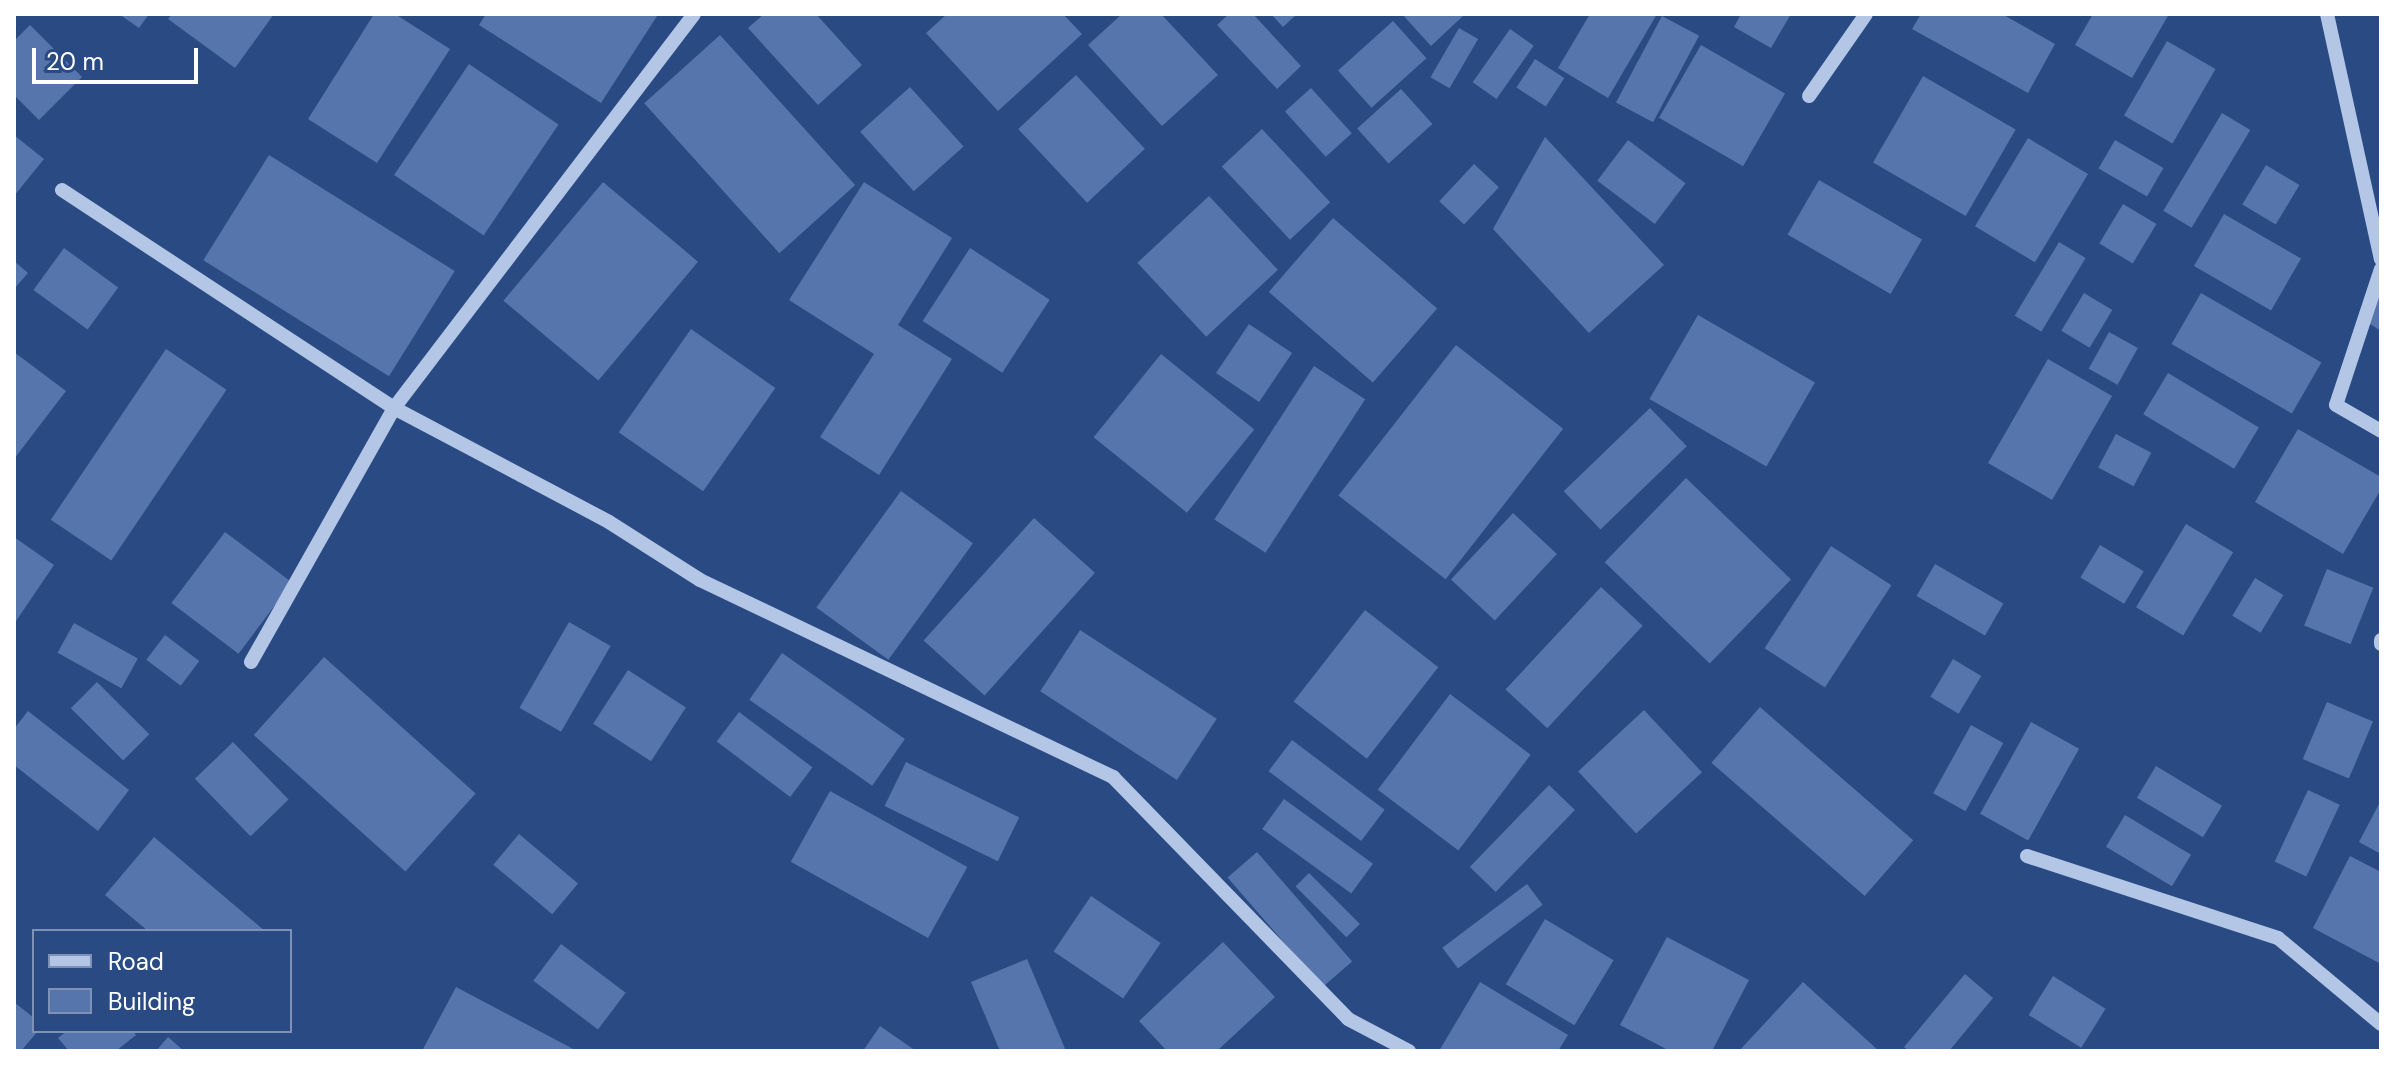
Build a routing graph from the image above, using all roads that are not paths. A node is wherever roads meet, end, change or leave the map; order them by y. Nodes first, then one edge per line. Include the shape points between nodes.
1 (694, 14) edge
2 (1866, 14) edge
3 (2327, 14) edge
4 (1809, 96) dead end
5 (62, 190) dead end
6 (2381, 259) edge
7 (2381, 269) edge
8 (394, 408) junction
9 (2381, 431) edge
10 (251, 662) dead end
11 (2027, 856) dead end
12 (2381, 1024) edge
13 (1409, 1051) edge

1 - 8 street
2 - 4 street
3 - 6 street
5 - 8 street
7 - 9 street via 2336,405
8 - 10 street
8 - 13 street via 609,522 700,580 1113,777 1348,1019
11 - 12 street via 2278,938

